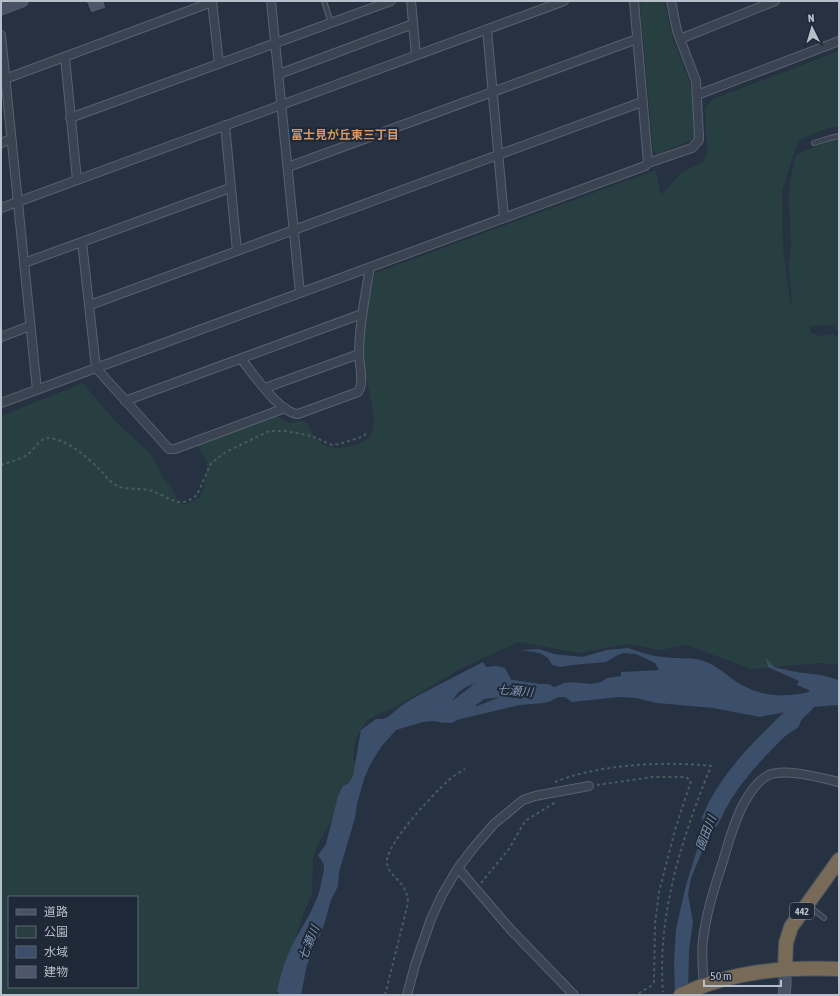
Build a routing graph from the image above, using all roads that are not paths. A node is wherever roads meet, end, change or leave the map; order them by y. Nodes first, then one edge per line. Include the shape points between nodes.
1 (22, 1) edge
2 (271, 1) edge
3 (324, 1) edge
4 (391, 1) edge
5 (410, 1) edge
6 (564, 1) edge
7 (634, 1) edge
8 (671, 1) edge
9 (776, 1) edge
10 (212, 2) edge
11 (373, 4) edge
12 (1, 9) edge
13 (332, 23) junction
14 (413, 24) junction
15 (487, 29) junction
16 (1, 35) edge
17 (637, 39) junction
18 (680, 39) junction
19 (839, 41) edge
20 (276, 43) junction
21 (416, 55) junction
22 (65, 57) junction
23 (219, 64) junction
24 (278, 74) junction
25 (5, 79) junction
26 (492, 92) junction
27 (697, 95) junction
28 (642, 102) junction
29 (282, 105) junction
30 (70, 118) junction
31 (225, 125) junction
32 (839, 136) edge
33 (12, 139) junction
34 (1, 143) edge
35 (814, 143) dead end
36 (498, 155) junction
37 (648, 162) junction
38 (288, 167) junction
39 (77, 180) junction
40 (230, 188) junction
41 (18, 202) junction
42 (1, 208) edge
43 (504, 218) junction
44 (294, 230) junction
45 (82, 242) junction
46 (237, 251) junction
47 (24, 263) junction
48 (370, 267) junction
49 (300, 293) junction
50 (90, 305) junction
51 (362, 314) junction
52 (30, 326) junction
53 (1, 337) edge
54 (359, 354) junction
55 (241, 358) junction
56 (96, 368) junction
57 (265, 388) junction
58 (37, 390) junction
59 (125, 401) junction
60 (1, 403) edge
61 (285, 408) junction
62 (839, 782) edge
63 (589, 786) road end
64 (839, 860) edge
65 (458, 868) junction
66 (807, 904) junction
67 (824, 918) dead end
68 (785, 969) junction
69 (839, 969) edge
70 (702, 986) junction
71 (407, 995) edge
72 (574, 995) edge
73 (681, 995) edge
74 (784, 995) edge

1 - 12 street
2 - 20 street
3 - 13 lane
4 - 11 street
5 - 14 street
6 - 15 street
7 - 17 street
8 - 18 street
9 - 18 street
10 - 22 street
10 - 23 street
11 - 13 street
13 - 20 street
14 - 21 street
14 - 24 street
15 - 21 street
15 - 26 street
16 - 25 street
17 - 26 street
17 - 28 street
18 - 27 street via 696,81
19 - 27 street
20 - 23 street
20 - 24 street
21 - 29 street
22 - 25 street
22 - 30 street
23 - 30 street
24 - 29 street
25 - 33 street
26 - 36 street
26 - 38 street
27 - 37 street via 699,136 695,145
28 - 36 street
28 - 37 street
29 - 31 street
29 - 38 street
30 - 39 street
31 - 39 street
31 - 40 street
32 - 35 lane
33 - 34 street
33 - 41 street
36 - 43 street
36 - 44 street
37 - 43 street via 645,166
38 - 44 street
39 - 41 street
40 - 45 street
40 - 46 street
41 - 42 street
41 - 47 street
43 - 48 street
44 - 46 street
44 - 49 street
45 - 47 street
45 - 50 street
46 - 50 street
47 - 52 street
48 - 49 street
48 - 51 street
49 - 56 street
50 - 56 street
51 - 54 street
51 - 55 street
52 - 53 street
52 - 58 street
54 - 57 street
54 - 61 street via 361,387 358,392 298,414
55 - 57 street
55 - 59 street
56 - 58 street
56 - 59 street
57 - 61 street via 274,400
58 - 60 street
59 - 61 street via 172,450
62 - 70 street via 786,772 776,773 762,779 750,794 734,827 704,928
63 - 65 street via 523,800 494,824
64 - 66 highway, 442
65 - 71 street via 431,919
65 - 72 street via 511,930
66 - 67 lane
66 - 68 highway, 442 via 789,932
68 - 69 highway
68 - 70 highway via 739,975
68 - 74 street
70 - 73 highway

